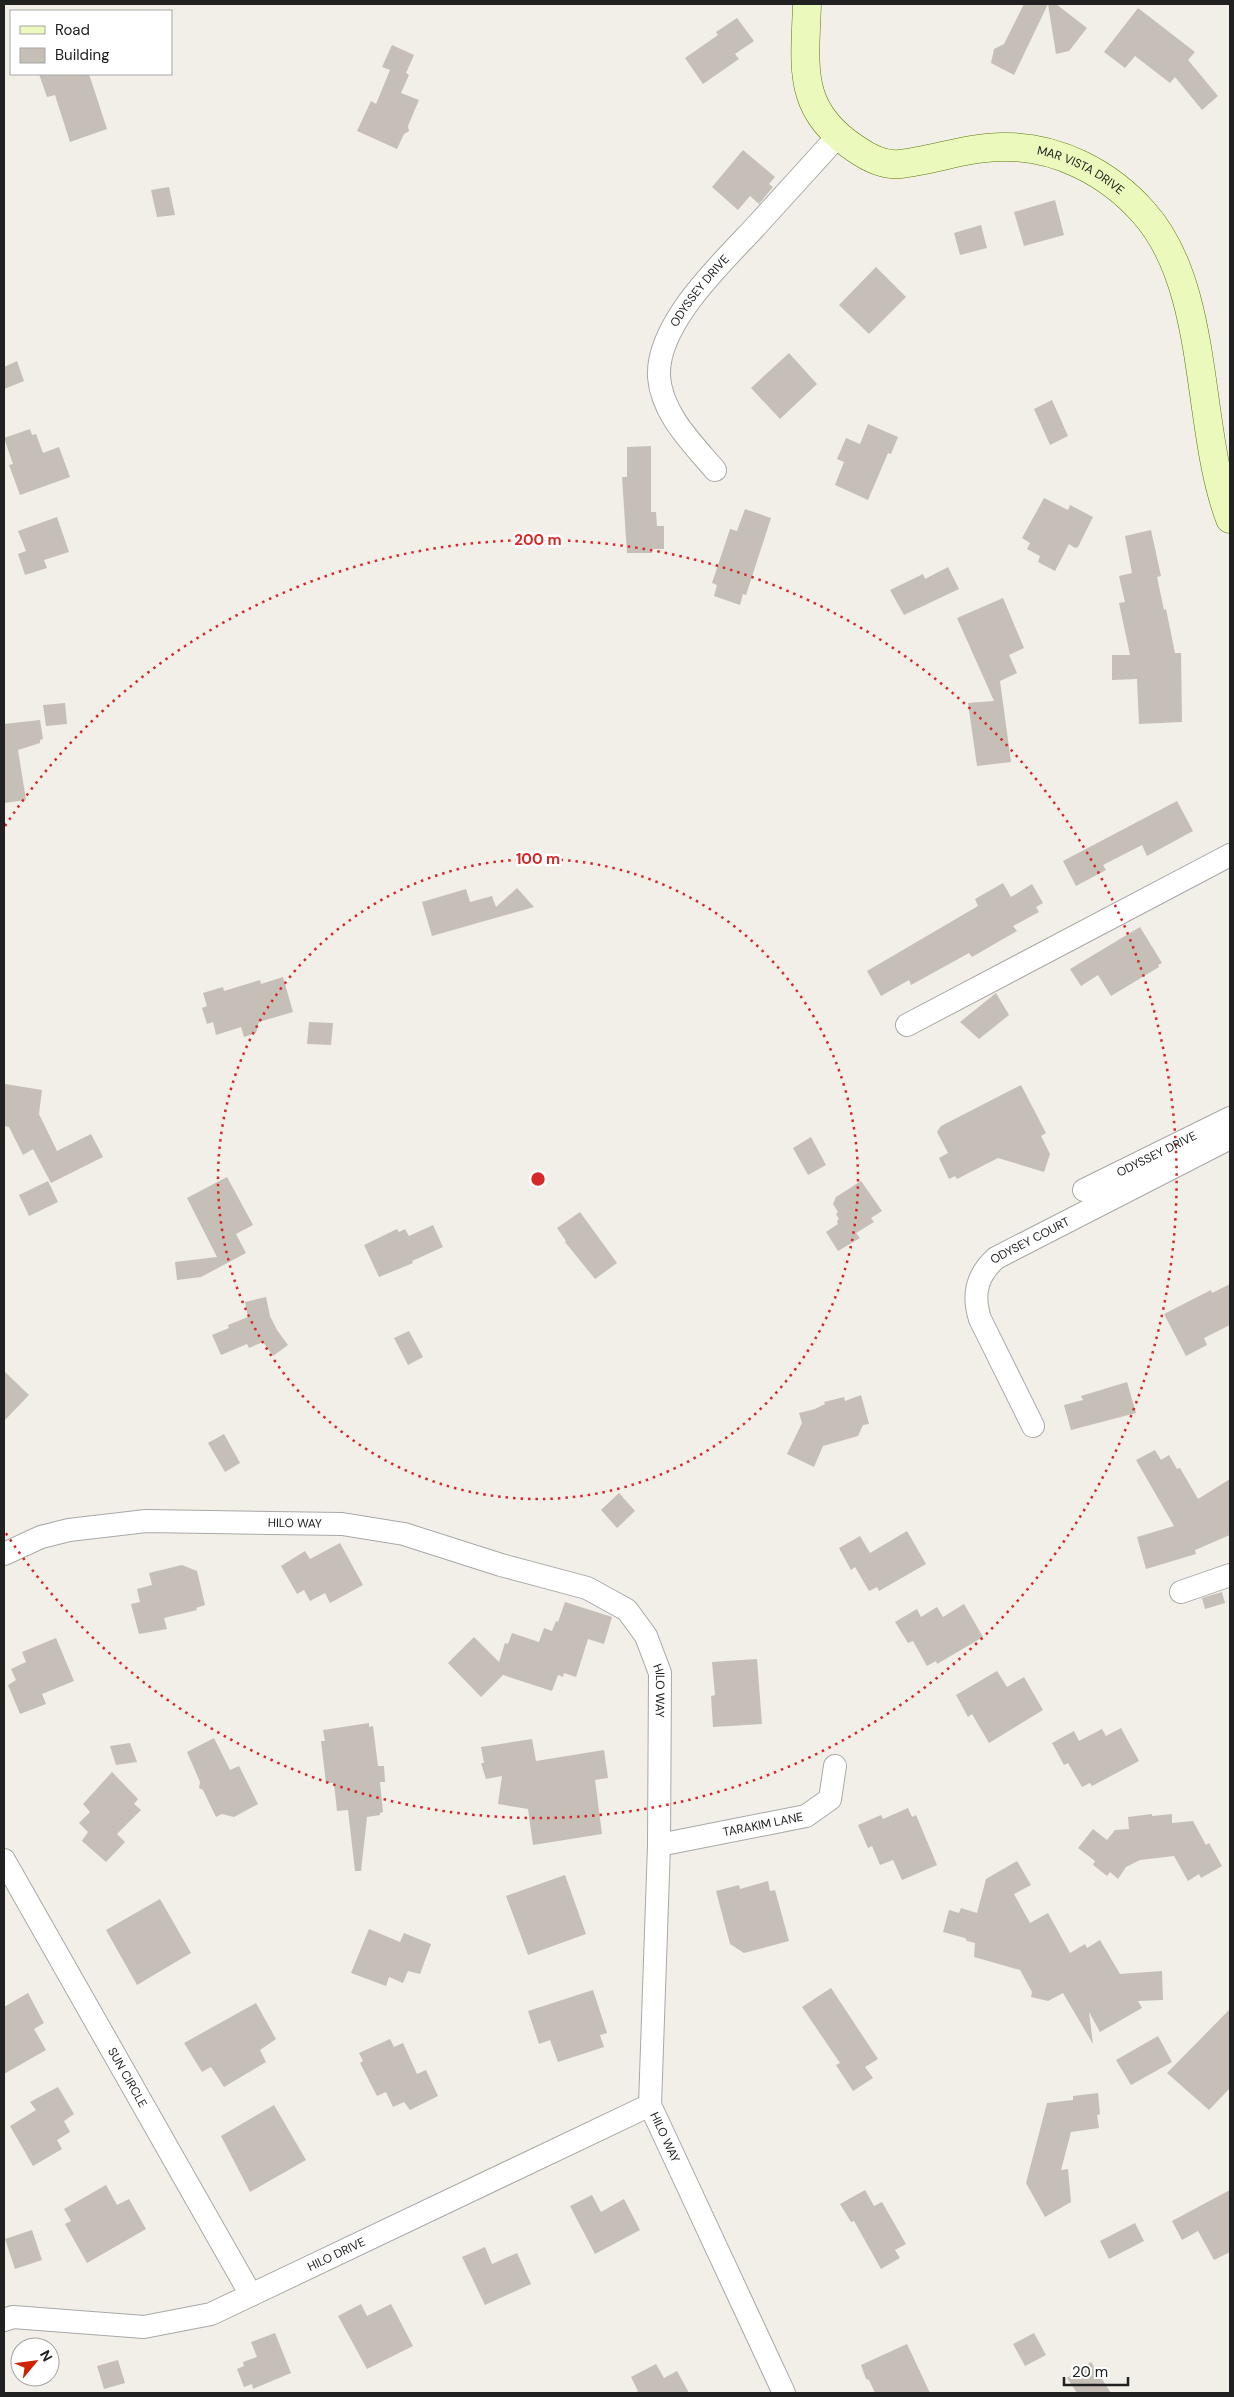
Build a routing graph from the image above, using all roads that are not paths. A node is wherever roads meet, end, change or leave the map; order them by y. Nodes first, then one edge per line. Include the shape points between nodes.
1 (807, 4) edge
2 (837, 137) junction
3 (715, 470) dead end
4 (1230, 519) edge
5 (1230, 855) edge
6 (907, 1025) dead end
7 (1230, 1118) edge
8 (1230, 1138) edge
9 (1084, 1190) dead end
10 (1032, 1426) dead end
11 (4, 1554) edge
12 (1230, 1575) edge
13 (1181, 1592) dead end
14 (835, 1766) dead end
15 (659, 1845) junction
16 (4, 1860) edge
17 (650, 2105) junction
18 (251, 2295) junction
19 (4, 2320) edge
20 (784, 2393) edge

1 - 2 street, MAR VISTA DRIVE via 806,81 818,113
2 - 3 street, ODYSSEY DRIVE via 700,286 670,333 659,359 659,379 671,413
2 - 4 street, MAR VISTA DRIVE via 881,163 899,165 974,149 1033,149 1094,171 1132,200 1155,227 1183,285 1216,465
5 - 6 street
7 - 9 street, ODYSSEY DRIVE
8 - 10 street, ODYSEY COURT via 996,1258 980,1275 975,1305
11 - 15 street, HILO WAY via 69,1530 146,1521 342,1524 404,1534 587,1588 627,1610 646,1636 660,1673
12 - 13 street
14 - 15 street, TARAKIM LANE via 830,1799 806,1816
15 - 17 street, HILO WAY
16 - 18 street, SUN CIRCLE
17 - 18 street, HILO DRIVE
17 - 20 street, HILO WAY
18 - 19 street, HILO DRIVE via 211,2314 144,2327 13,2317

